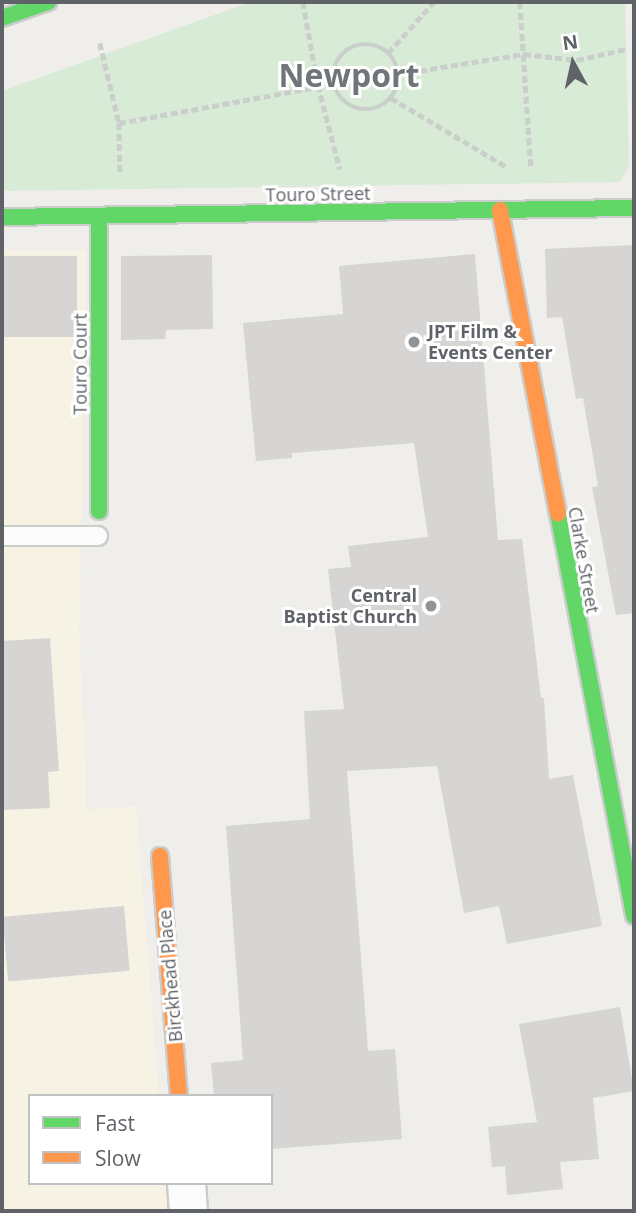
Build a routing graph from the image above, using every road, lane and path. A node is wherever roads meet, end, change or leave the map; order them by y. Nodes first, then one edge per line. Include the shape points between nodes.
1 (48, 2) edge
2 (303, 2) edge
3 (434, 2) edge
4 (520, 2) edge
5 (2, 18) edge
6 (100, 43) dead end
7 (626, 49) dead end
8 (388, 53) junction
9 (524, 54) junction
10 (398, 74) junction
11 (333, 84) junction
12 (318, 85) junction
13 (391, 98) junction
14 (119, 123) junction
15 (516, 173) dead end
16 (342, 177) dead end
17 (527, 179) dead end
18 (120, 185) dead end
19 (634, 208) edge
20 (500, 210) junction
21 (99, 216) junction
22 (2, 217) edge
23 (99, 511) dead end
24 (2, 536) edge
25 (98, 536) dead end
26 (160, 856) dead end
27 (634, 916) edge
28 (179, 1094) edge
29 (186, 1185) edge
30 (188, 1211) edge

1 - 5 street
2 - 12 path
3 - 8 path
4 - 9 path
6 - 14 path
7 - 9 path via 577,60
8 - 10 path
8 - 11 path via 377,46 350,48 333,70
9 - 10 path
9 - 17 path via 531,167
10 - 13 path
11 - 12 path
11 - 13 path via 341,100 357,110 376,109
12 - 14 path
12 - 16 path
13 - 15 path
14 - 18 path
19 - 20 street, Touro Street
20 - 21 street, Touro Street
20 - 27 street, Clarke Street
21 - 22 street, Touro Street
21 - 23 street, Touro Court
24 - 25 lane
26 - 28 street, Birckhead Place
29 - 30 street

